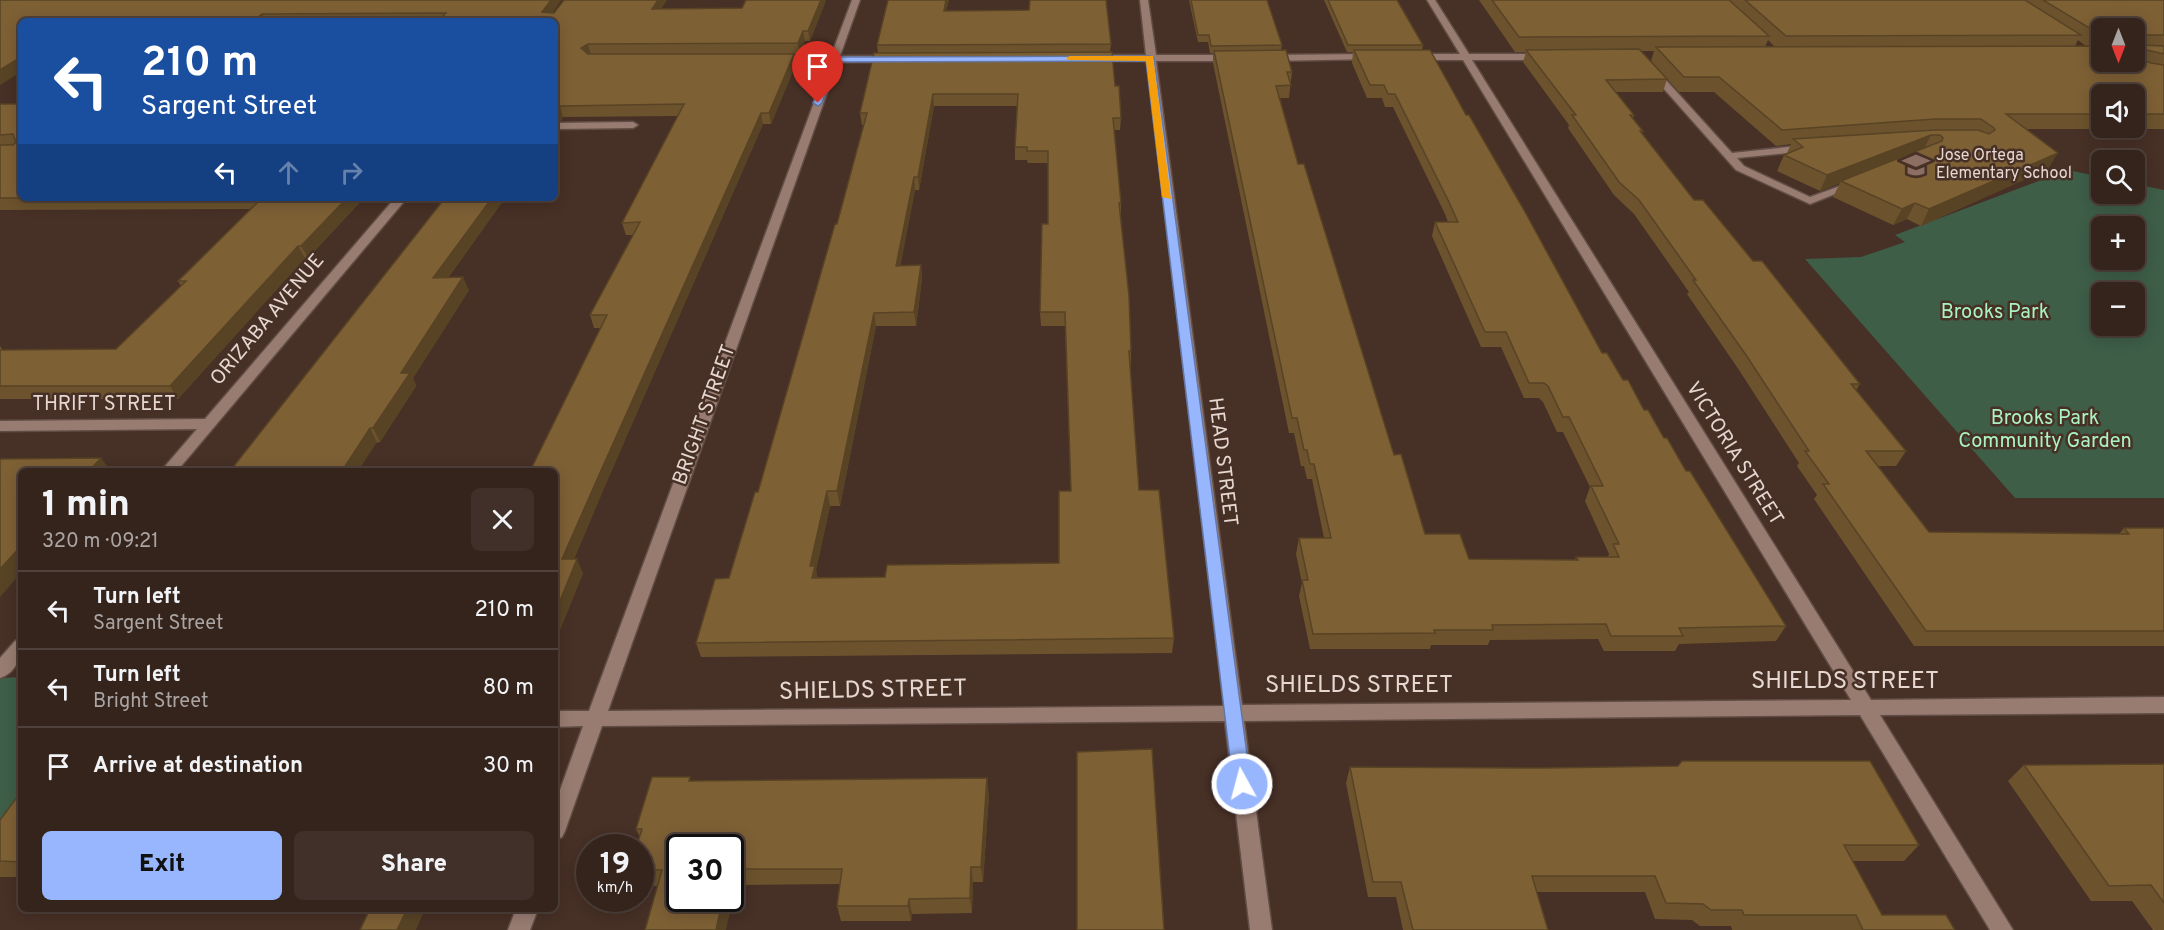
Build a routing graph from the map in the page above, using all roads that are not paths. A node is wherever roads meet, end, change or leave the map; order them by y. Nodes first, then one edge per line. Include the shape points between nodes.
1 (856, 0) edge
2 (1144, 0) edge
3 (1431, 0) edge
4 (1376, 57) edge
5 (1400, 57) edge
6 (1465, 57) junction
7 (1558, 57) edge
8 (1080, 58) edge
9 (1150, 58) junction
10 (1245, 58) edge
11 (1257, 58) edge
12 (762, 59) edge
13 (834, 59) junction
14 (907, 59) edge
15 (1647, 65) edge
16 (558, 126) edge
17 (633, 126) dead end
18 (1819, 147) edge
19 (1729, 156) junction
20 (1867, 179) edge
21 (398, 201) edge
22 (209, 424) junction
23 (0, 426) edge
24 (172, 468) edge
25 (18, 650) edge
26 (0, 671) edge
27 (2164, 705) edge
28 (1865, 708) junction
29 (1233, 713) junction
30 (558, 719) edge
31 (595, 719) junction
32 (558, 823) edge
33 (526, 912) edge
34 (519, 930) edge
35 (1261, 930) edge
36 (2002, 930) edge

1 - 13 street, BRIGHT STREET
2 - 9 street, HEAD STREET
3 - 6 street, VICTORIA STREET
4 - 11 street
5 - 6 street
6 - 7 street
6 - 28 street, VICTORIA STREET
8 - 9 street
9 - 10 street
9 - 29 street, HEAD STREET
12 - 13 street
13 - 14 street
13 - 31 street, BRIGHT STREET
15 - 19 street
16 - 17 street
18 - 19 street
19 - 20 street via 1740,168 1810,201
21 - 22 street, ORIZABA AVENUE
22 - 23 street, THRIFT STREET
22 - 24 street, ORIZABA AVENUE
25 - 26 street
27 - 28 street, SHIELDS STREET
28 - 29 street, SHIELDS STREET
28 - 36 street, VICTORIA STREET
29 - 31 street, SHIELDS STREET
29 - 35 street, HEAD STREET
30 - 31 street, SHIELDS STREET
31 - 32 street, BRIGHT STREET
33 - 34 street

